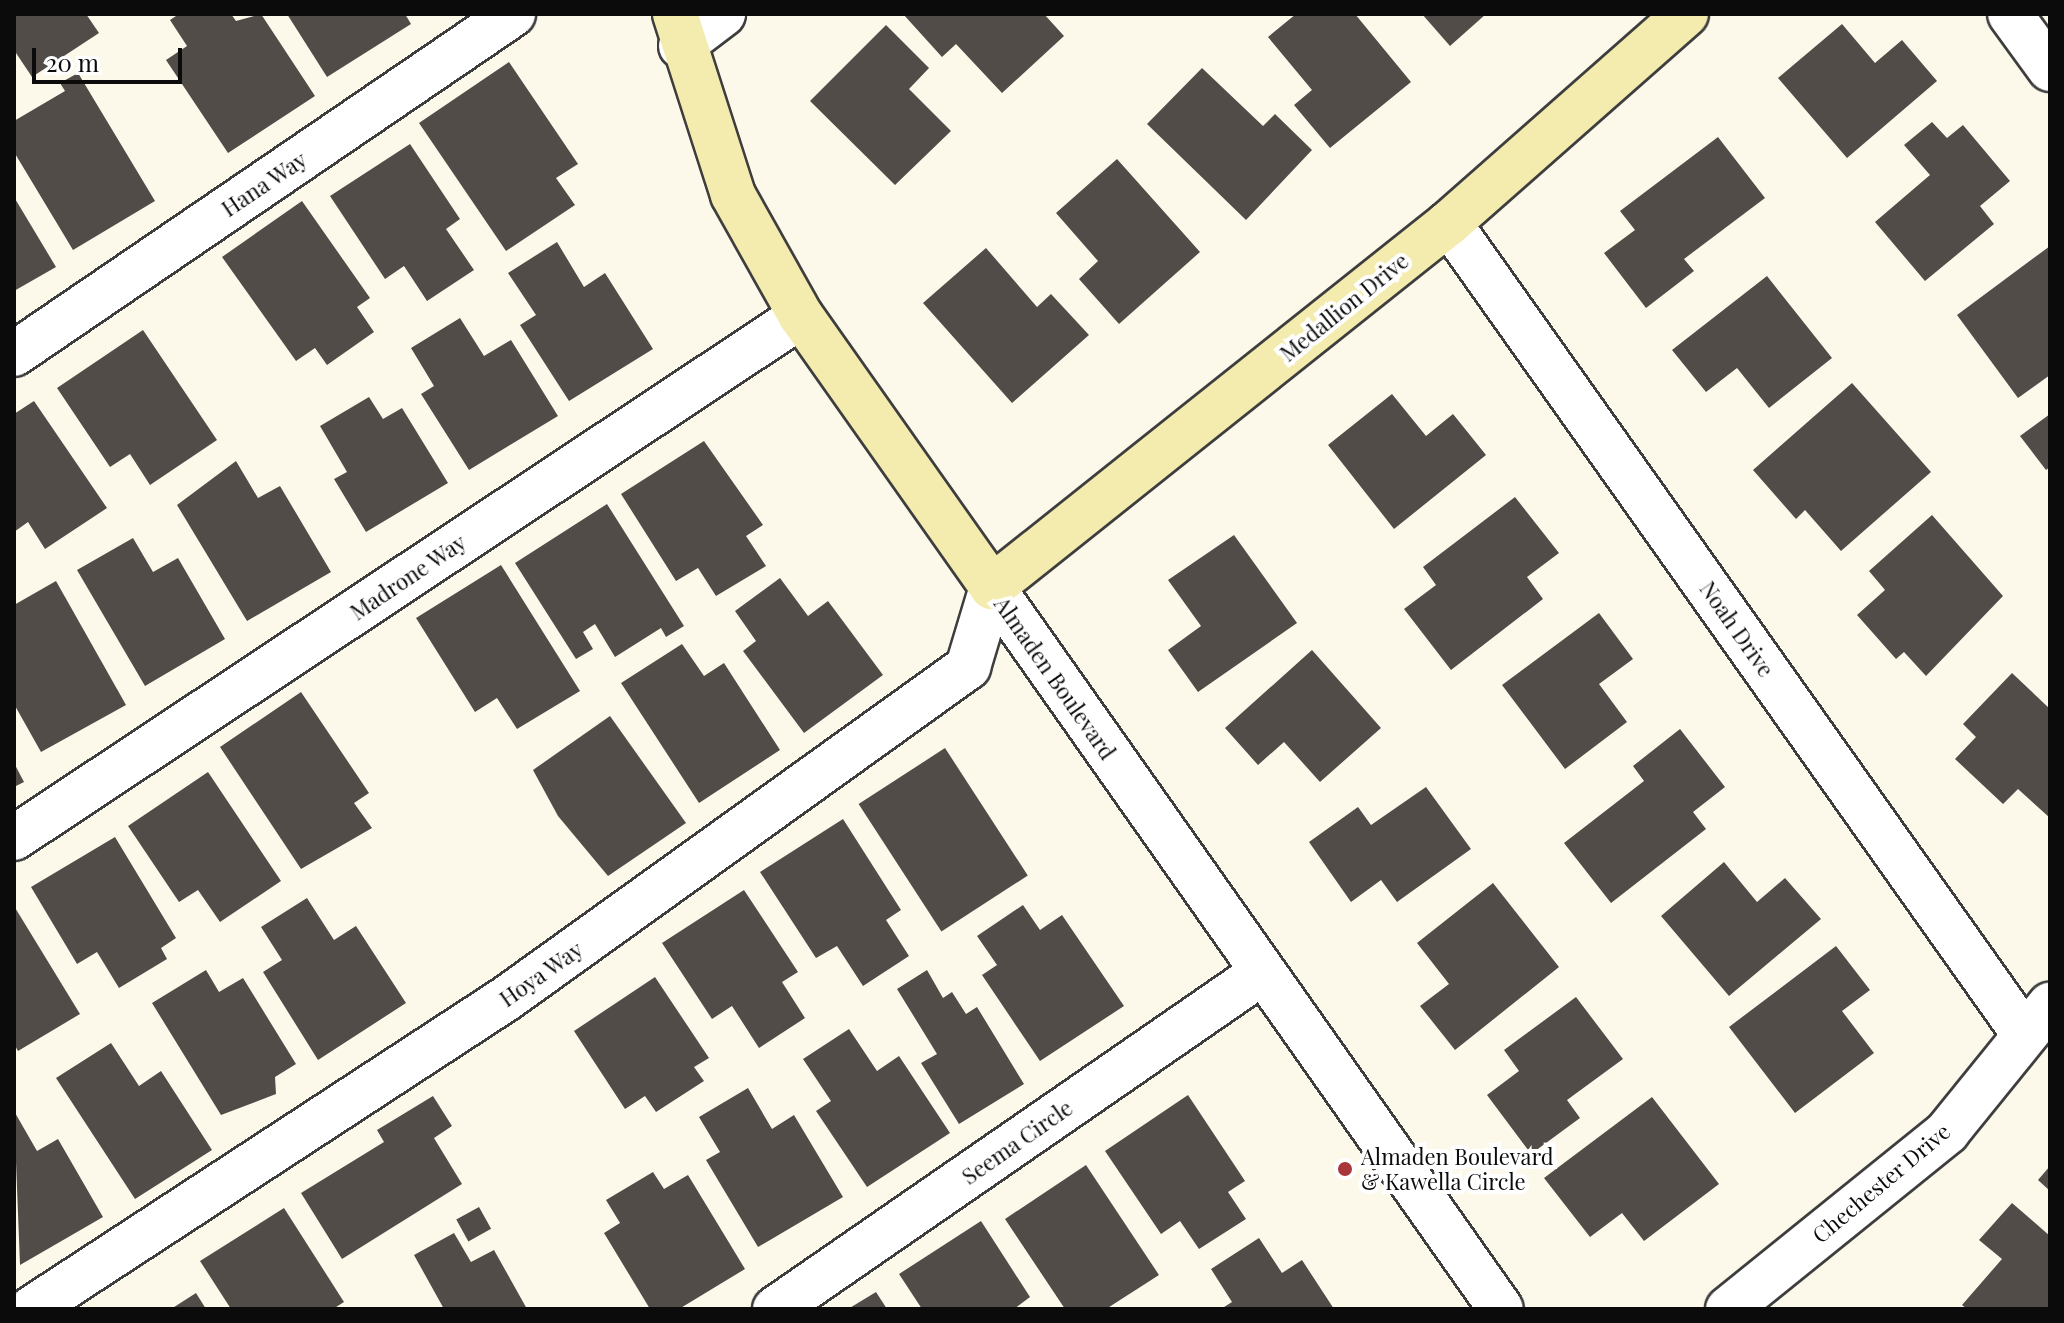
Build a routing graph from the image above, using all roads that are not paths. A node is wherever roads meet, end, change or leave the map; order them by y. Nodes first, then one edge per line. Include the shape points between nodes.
1 (513, 14) edge
2 (723, 14) edge
3 (1686, 14) edge
4 (2010, 14) edge
5 (678, 30) edge
6 (2050, 69) edge
7 (1449, 223) junction
8 (801, 316) junction
9 (14, 354) edge
10 (992, 587) junction
11 (14, 838) edge
12 (1260, 974) junction
13 (2037, 1020) edge
14 (1494, 1307) edge
15 (31, 1309) edge
16 (775, 1309) edge
17 (1728, 1309) edge

1 - 9 street, Hana Way
2 - 5 street
3 - 7 street, Medallion Drive
4 - 6 street
5 - 8 street, Almaden Boulevard via 733,195
7 - 10 street, Medallion Drive
7 - 13 street, Noah Drive
8 - 10 street, Almaden Boulevard
8 - 11 street, Madrone Way
10 - 12 street, Almaden Boulevard
10 - 15 street, Hoya Way via 968,667 507,998
12 - 14 street, Almaden Boulevard
12 - 16 street, Seema Circle
13 - 17 street, Chechester Drive via 1947,1132

